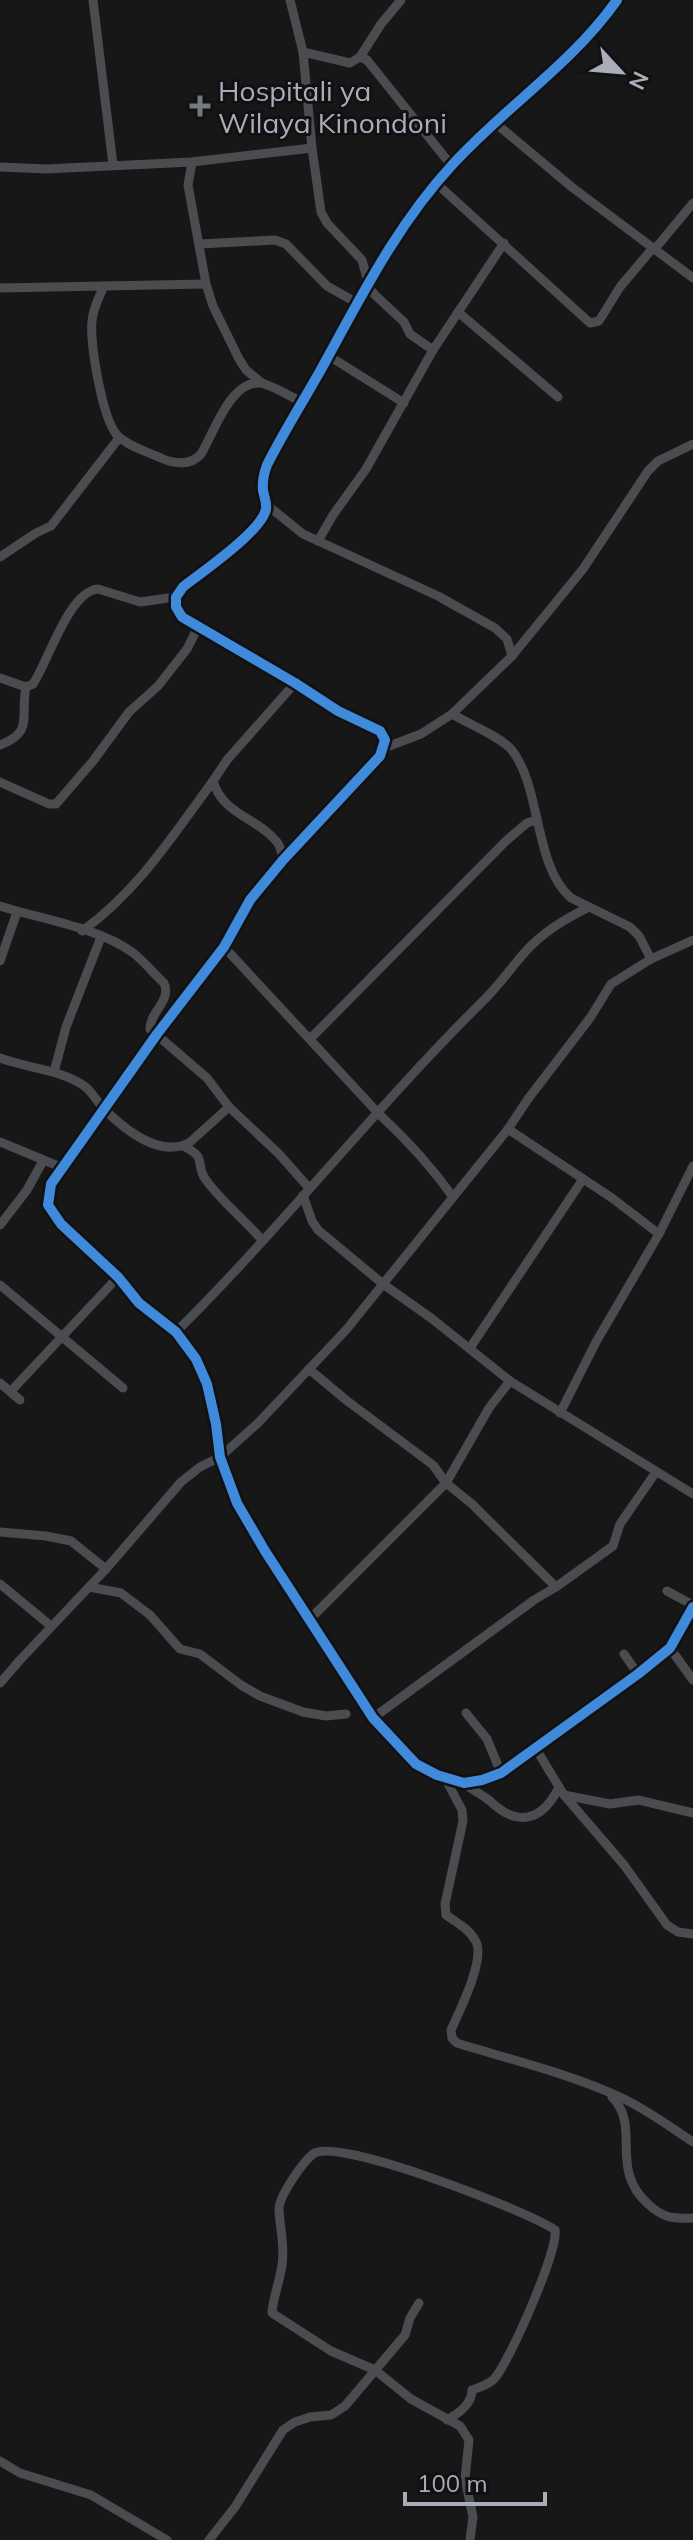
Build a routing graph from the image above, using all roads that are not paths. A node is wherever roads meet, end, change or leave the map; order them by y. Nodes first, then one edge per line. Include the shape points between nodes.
1 (93, 0) edge
2 (290, 0) edge
3 (401, 0) edge
4 (617, 0) edge
5 (303, 52) junction
6 (360, 57) junction
7 (494, 122) junction
8 (312, 148) junction
9 (192, 162) junction
10 (113, 165) junction
11 (451, 165) junction
12 (0, 167) edge
13 (437, 184) junction
14 (693, 203) edge
15 (504, 243) junction
16 (200, 244) junction
17 (653, 250) junction
18 (693, 278) edge
19 (369, 281) junction
20 (206, 284) junction
21 (104, 286) junction
22 (0, 288) edge
23 (357, 303) junction
24 (458, 312) junction
25 (433, 350) junction
26 (329, 356) junction
27 (262, 383) junction
28 (558, 397) dead end
29 (302, 402) junction
30 (404, 403) junction
31 (119, 438) junction
32 (693, 444) edge
33 (267, 505) junction
34 (318, 541) junction
35 (0, 557) edge
36 (176, 597) junction
37 (198, 627) junction
38 (512, 656) junction
39 (0, 678) edge
40 (295, 683) junction
41 (26, 687) junction
42 (452, 714) junction
43 (0, 745) edge
44 (384, 748) junction
45 (213, 781) junction
46 (0, 782) edge
47 (536, 820) junction
48 (283, 860) junction
49 (0, 906) edge
50 (589, 907) junction
51 (17, 912) junction
52 (82, 931) junction
53 (101, 937) junction
54 (693, 940) edge
55 (224, 947) junction
56 (651, 959) junction
57 (0, 961) edge
58 (157, 1034) junction
59 (311, 1038) junction
60 (0, 1058) edge
61 (54, 1072) junction
62 (229, 1107) junction
63 (104, 1108) junction
64 (379, 1114) junction
65 (508, 1129) junction
66 (0, 1142) edge
67 (183, 1146) junction
68 (43, 1161) junction
69 (693, 1166) edge
70 (63, 1168) junction
71 (583, 1179) junction
72 (306, 1191) junction
73 (453, 1197) junction
74 (0, 1225) edge
75 (659, 1234) junction
76 (262, 1240) junction
77 (118, 1277) junction
78 (383, 1284) junction
79 (0, 1285) edge
80 (176, 1332) junction
81 (63, 1337) junction
82 (470, 1348) junction
83 (309, 1369) junction
84 (510, 1381) junction
85 (0, 1383) edge
86 (123, 1388) dead end
87 (11, 1391) junction
88 (20, 1400) dead end
89 (560, 1413) junction
90 (220, 1457) junction
91 (656, 1472) junction
92 (446, 1483) junction
93 (693, 1494) edge
94 (0, 1532) edge
95 (106, 1569) junction
96 (0, 1584) edge
97 (89, 1587) junction
98 (556, 1587) junction
99 (667, 1591) dead end
100 (693, 1606) edge
101 (310, 1619) junction
102 (51, 1626) junction
103 (670, 1648) junction
104 (624, 1654) dead end
105 (638, 1674) junction
106 (693, 1680) edge
107 (0, 1683) edge
108 (466, 1713) dead end
109 (346, 1714) dead end
110 (373, 1718) junction
111 (536, 1749) junction
112 (501, 1773) junction
113 (445, 1778) junction
114 (464, 1783) junction
115 (561, 1791) junction
116 (693, 1813) edge
117 (693, 1934) edge
118 (606, 2091) junction
119 (693, 2142) edge
120 (693, 2218) edge
121 (419, 2303) dead end
122 (375, 2370) junction
123 (447, 2420) junction
124 (0, 2461) edge
125 (167, 2540) edge
126 (209, 2540) edge
127 (470, 2540) edge

1 - 10 street
2 - 5 street
3 - 6 street
4 - 7 street via 576,48
5 - 6 street via 350,63
5 - 8 street
6 - 11 street via 373,66
7 - 11 street
7 - 17 street
8 - 9 street
8 - 19 street via 321,212 358,253
9 - 10 street
9 - 16 street via 188,185
10 - 12 street
11 - 13 street
13 - 15 street
13 - 19 street
14 - 17 street
15 - 17 street via 594,324
15 - 24 street
16 - 20 street
16 - 23 street via 286,244 327,286
17 - 18 street
19 - 23 street
19 - 25 street via 370,289 410,334
20 - 21 street
20 - 27 street via 239,359
21 - 22 street
21 - 31 street via 92,325 103,399
23 - 26 street
24 - 25 street
24 - 28 street
25 - 30 street
26 - 29 street
26 - 30 street
27 - 29 street
27 - 31 street via 245,386 231,399 210,440 189,463 170,462
29 - 33 street via 267,465
30 - 34 street
31 - 35 street via 51,526
32 - 38 street via 648,471 583,569
33 - 34 street
33 - 36 street via 255,528
34 - 38 street via 495,628 507,639
36 - 37 street via 182,617
36 - 41 street via 140,602 91,590 64,622 39,676
37 - 40 street
37 - 46 street via 166,676 129,712 56,804
38 - 42 street
39 - 41 street
40 - 44 street via 380,731
40 - 45 street
41 - 43 street via 20,735
42 - 44 street via 421,734
42 - 47 street via 513,752
44 - 48 street
45 - 48 street via 225,802 278,842
45 - 52 street via 146,871
47 - 50 street via 564,892
47 - 59 street via 507,840
48 - 55 street via 250,900
49 - 51 street
50 - 56 street via 630,927
50 - 64 street via 557,923 525,952
51 - 52 street
51 - 57 street
52 - 53 street
53 - 58 street via 133,952 164,983 167,994 149,1024
53 - 61 street
54 - 56 street
55 - 58 street
55 - 59 street
56 - 65 street via 611,984
58 - 62 street via 207,1078
58 - 63 street
59 - 64 street
60 - 61 street
61 - 63 street via 86,1087
62 - 67 street
62 - 72 street via 279,1154
63 - 67 street via 140,1138 157,1146
63 - 70 street
64 - 72 street
64 - 73 street
65 - 71 street
65 - 73 street
66 - 68 street
67 - 76 street via 198,1155 208,1183
68 - 70 street
68 - 74 street
69 - 75 street
70 - 77 street via 51,1184 48,1205
71 - 75 street
71 - 82 street
72 - 76 street
72 - 78 street via 318,1230
73 - 78 street
75 - 89 street
76 - 80 street
77 - 80 street via 139,1303
77 - 81 street
78 - 82 street
78 - 83 street
79 - 81 street
80 - 90 street via 207,1384
81 - 86 street
81 - 87 street
82 - 84 street
83 - 90 street
83 - 92 street via 433,1465
84 - 89 street
84 - 92 street
85 - 87 street
87 - 88 street
89 - 91 street
90 - 95 street via 181,1482
90 - 101 street via 237,1503
91 - 93 street
91 - 98 street via 620,1524 613,1546
92 - 98 street
92 - 101 street
94 - 95 street via 71,1541
95 - 97 street
96 - 102 street
97 - 102 street
97 - 109 street via 121,1593 150,1615 180,1649 200,1654 260,1696 303,1712
98 - 110 street
99 - 100 street
100 - 103 street
101 - 110 street
102 - 107 street
103 - 105 street
103 - 106 street
104 - 105 street
105 - 111 street
108 - 112 street via 487,1739
110 - 113 street via 416,1764
111 - 112 street
111 - 115 street
112 - 114 street
113 - 114 street
113 - 118 street via 463,1821 446,1915 479,1948 452,2038
114 - 115 street via 495,1808 521,1817 540,1813
115 - 116 street via 610,1804 639,1800
115 - 117 street via 667,1925
118 - 119 street
118 - 120 street via 622,2107 626,2121 626,2165 633,2188 665,2217
121 - 122 street via 405,2335
122 - 123 street
122 - 123 street via 331,2351 272,2313 284,2245 279,2204 318,2151 349,2153 466,2189 555,2230 550,2258 500,2371 472,2390 463,2410
122 - 126 street via 336,2413 283,2430
123 - 127 street via 460,2426 469,2440 465,2479 473,2517
124 - 125 street via 20,2473 91,2495

